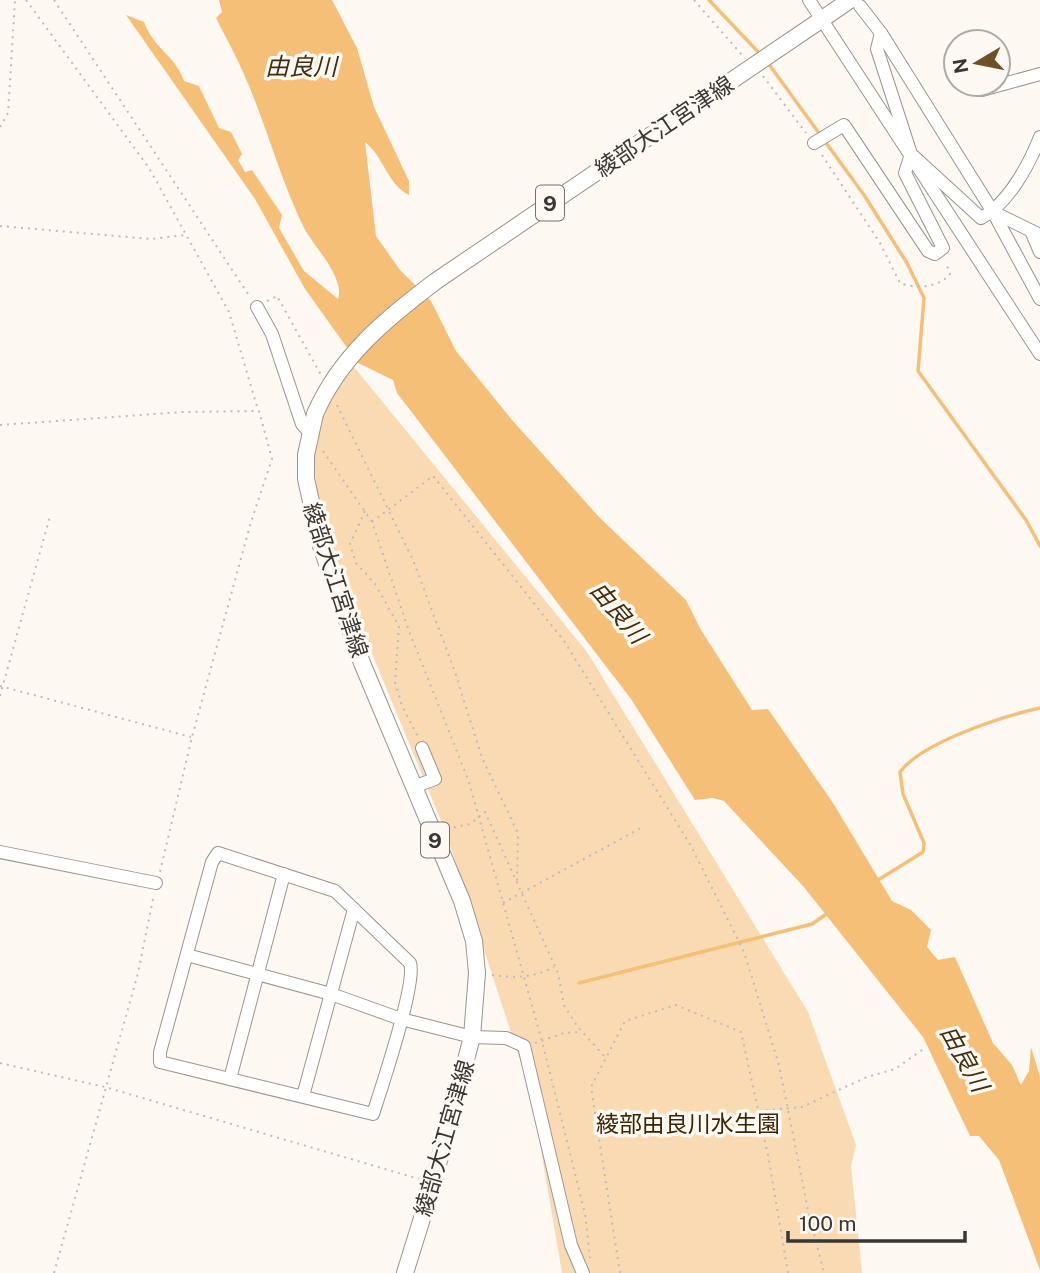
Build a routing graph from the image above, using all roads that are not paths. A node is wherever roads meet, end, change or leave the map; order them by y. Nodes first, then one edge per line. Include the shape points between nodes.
1 (809, 0) edge
2 (855, 3) edge
3 (818, 22) junction
4 (881, 33) junction
5 (1040, 75) edge
6 (1012, 82) edge
7 (1040, 137) edge
8 (814, 143) road end
9 (910, 155) junction
10 (993, 212) junction
11 (1035, 233) edge
12 (1040, 252) edge
13 (1036, 282) edge
14 (1040, 299) edge
15 (257, 307) road end
16 (1040, 354) edge
17 (310, 433) junction
18 (422, 748) road end
19 (413, 787) junction
20 (0, 852) edge
21 (284, 874) junction
22 (156, 883) road end
23 (354, 909) junction
24 (187, 955) junction
25 (258, 975) junction
26 (331, 994) junction
27 (401, 1019) junction
28 (472, 1037) junction
29 (230, 1079) junction
30 (303, 1096) junction
31 (405, 1273) edge
32 (583, 1273) edge

1 - 3 street
2 - 3 main road, 綾部大江宮津線 / 9
2 - 4 street
3 - 9 street via 833,34
3 - 17 main road, 綾部大江宮津線 / 9, bridge via 398,310 337,372
4 - 9 street via 877,49
4 - 10 street
5 - 6 street
7 - 10 street via 1031,160
8 - 9 street via 844,125 928,251 935,254 943,248 905,173
9 - 10 street via 981,218
9 - 16 street
10 - 11 street
10 - 13 street
11 - 12 street
13 - 14 street
15 - 17 street via 272,334 302,424
17 - 19 main road, 綾部大江宮津線 / 9 via 306,479 321,546
18 - 19 street via 435,779
19 - 28 main road, 綾部大江宮津線 / 9 via 462,901 474,942 477,973
20 - 22 street
21 - 23 street via 335,891
21 - 24 street via 224,854 214,856
21 - 25 street
23 - 26 street
23 - 27 street via 412,968
24 - 25 street
24 - 29 street via 160,1062
25 - 26 street
25 - 29 street
26 - 27 street
26 - 30 street
27 - 28 street
27 - 30 street via 373,1114
28 - 31 main road, 綾部大江宮津線 / 9
28 - 32 street via 506,1038 524,1046 571,1245
29 - 30 street

